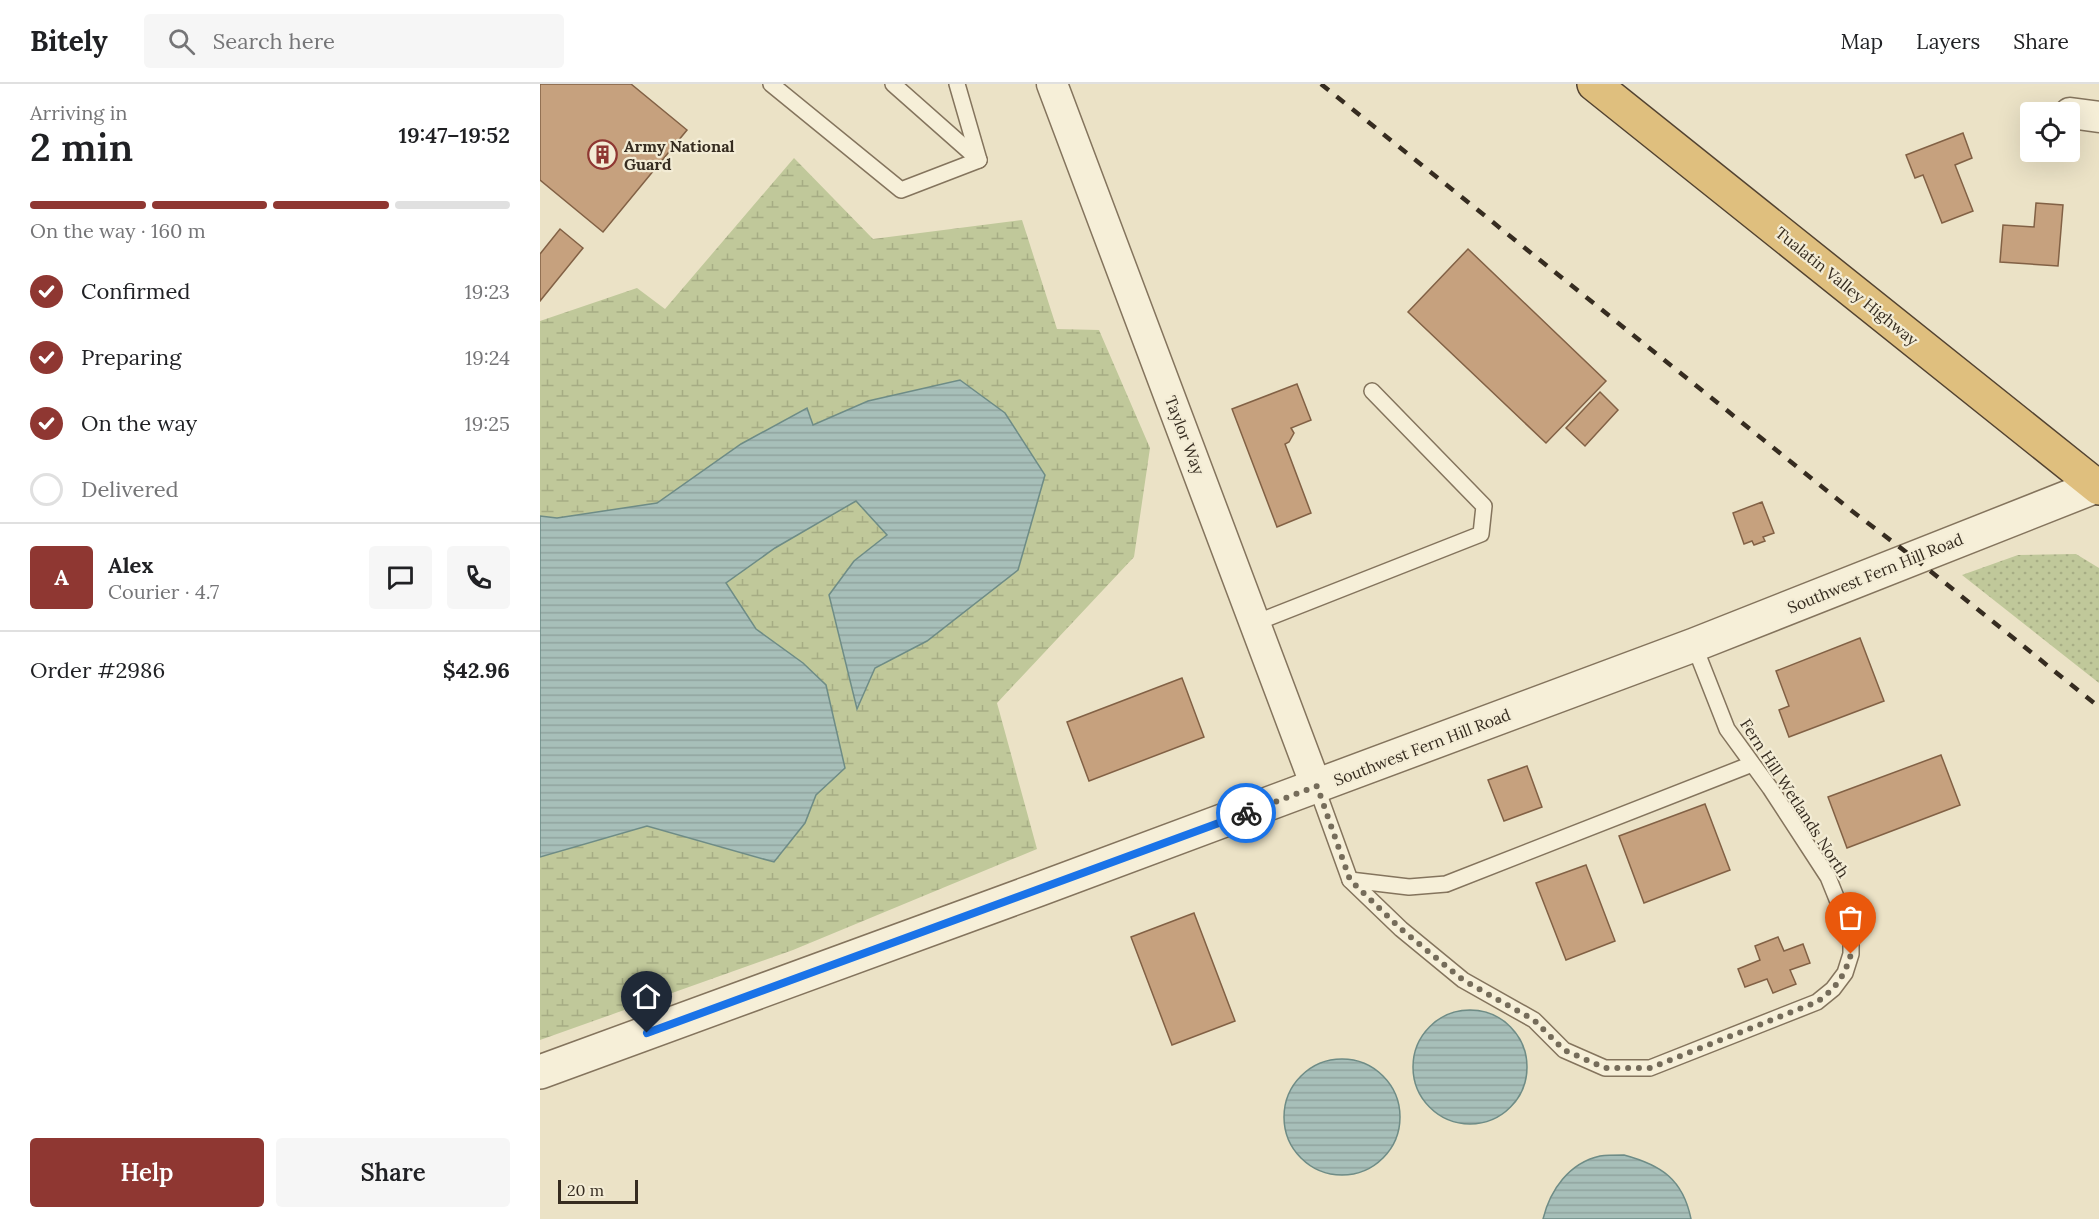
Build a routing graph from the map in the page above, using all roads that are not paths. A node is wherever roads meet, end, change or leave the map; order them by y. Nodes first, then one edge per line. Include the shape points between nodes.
1 (771, 84) edge
2 (893, 84) edge
3 (957, 84) edge
4 (1052, 84) edge
5 (1594, 84) edge
6 (2080, 114) edge
7 (2099, 117) edge
8 (978, 160) junction
9 (1372, 391) dead end
10 (2098, 487) edge
11 (1255, 623) junction
12 (1694, 645) junction
13 (1752, 764) junction
14 (1317, 786) junction
15 (1350, 880) junction
16 (540, 1072) edge

1 - 8 lane via 902,190
2 - 8 lane
3 - 8 lane
4 - 11 street, Taylor Way
5 - 10 highway, Tualatin Valley Highway
6 - 7 street
9 - 11 lane via 1484,506 1481,534
10 - 12 street, Southwest Fern Hill Road
11 - 14 street, Taylor Way
12 - 13 lane, Fern Hill Wetlands North via 1726,729
12 - 14 street, Southwest Fern Hill Road
13 - 15 lane via 1446,884 1409,886
13 - 15 lane, Fern Hill Wetlands North via 1828,876 1851,934 1851,954 1845,973 1833,990 1817,1002 1650,1068 1605,1068 1564,1050 1534,1020 1463,980
14 - 15 lane, Fern Hill Wetlands North
14 - 16 street, Southwest Fern Hill Road

